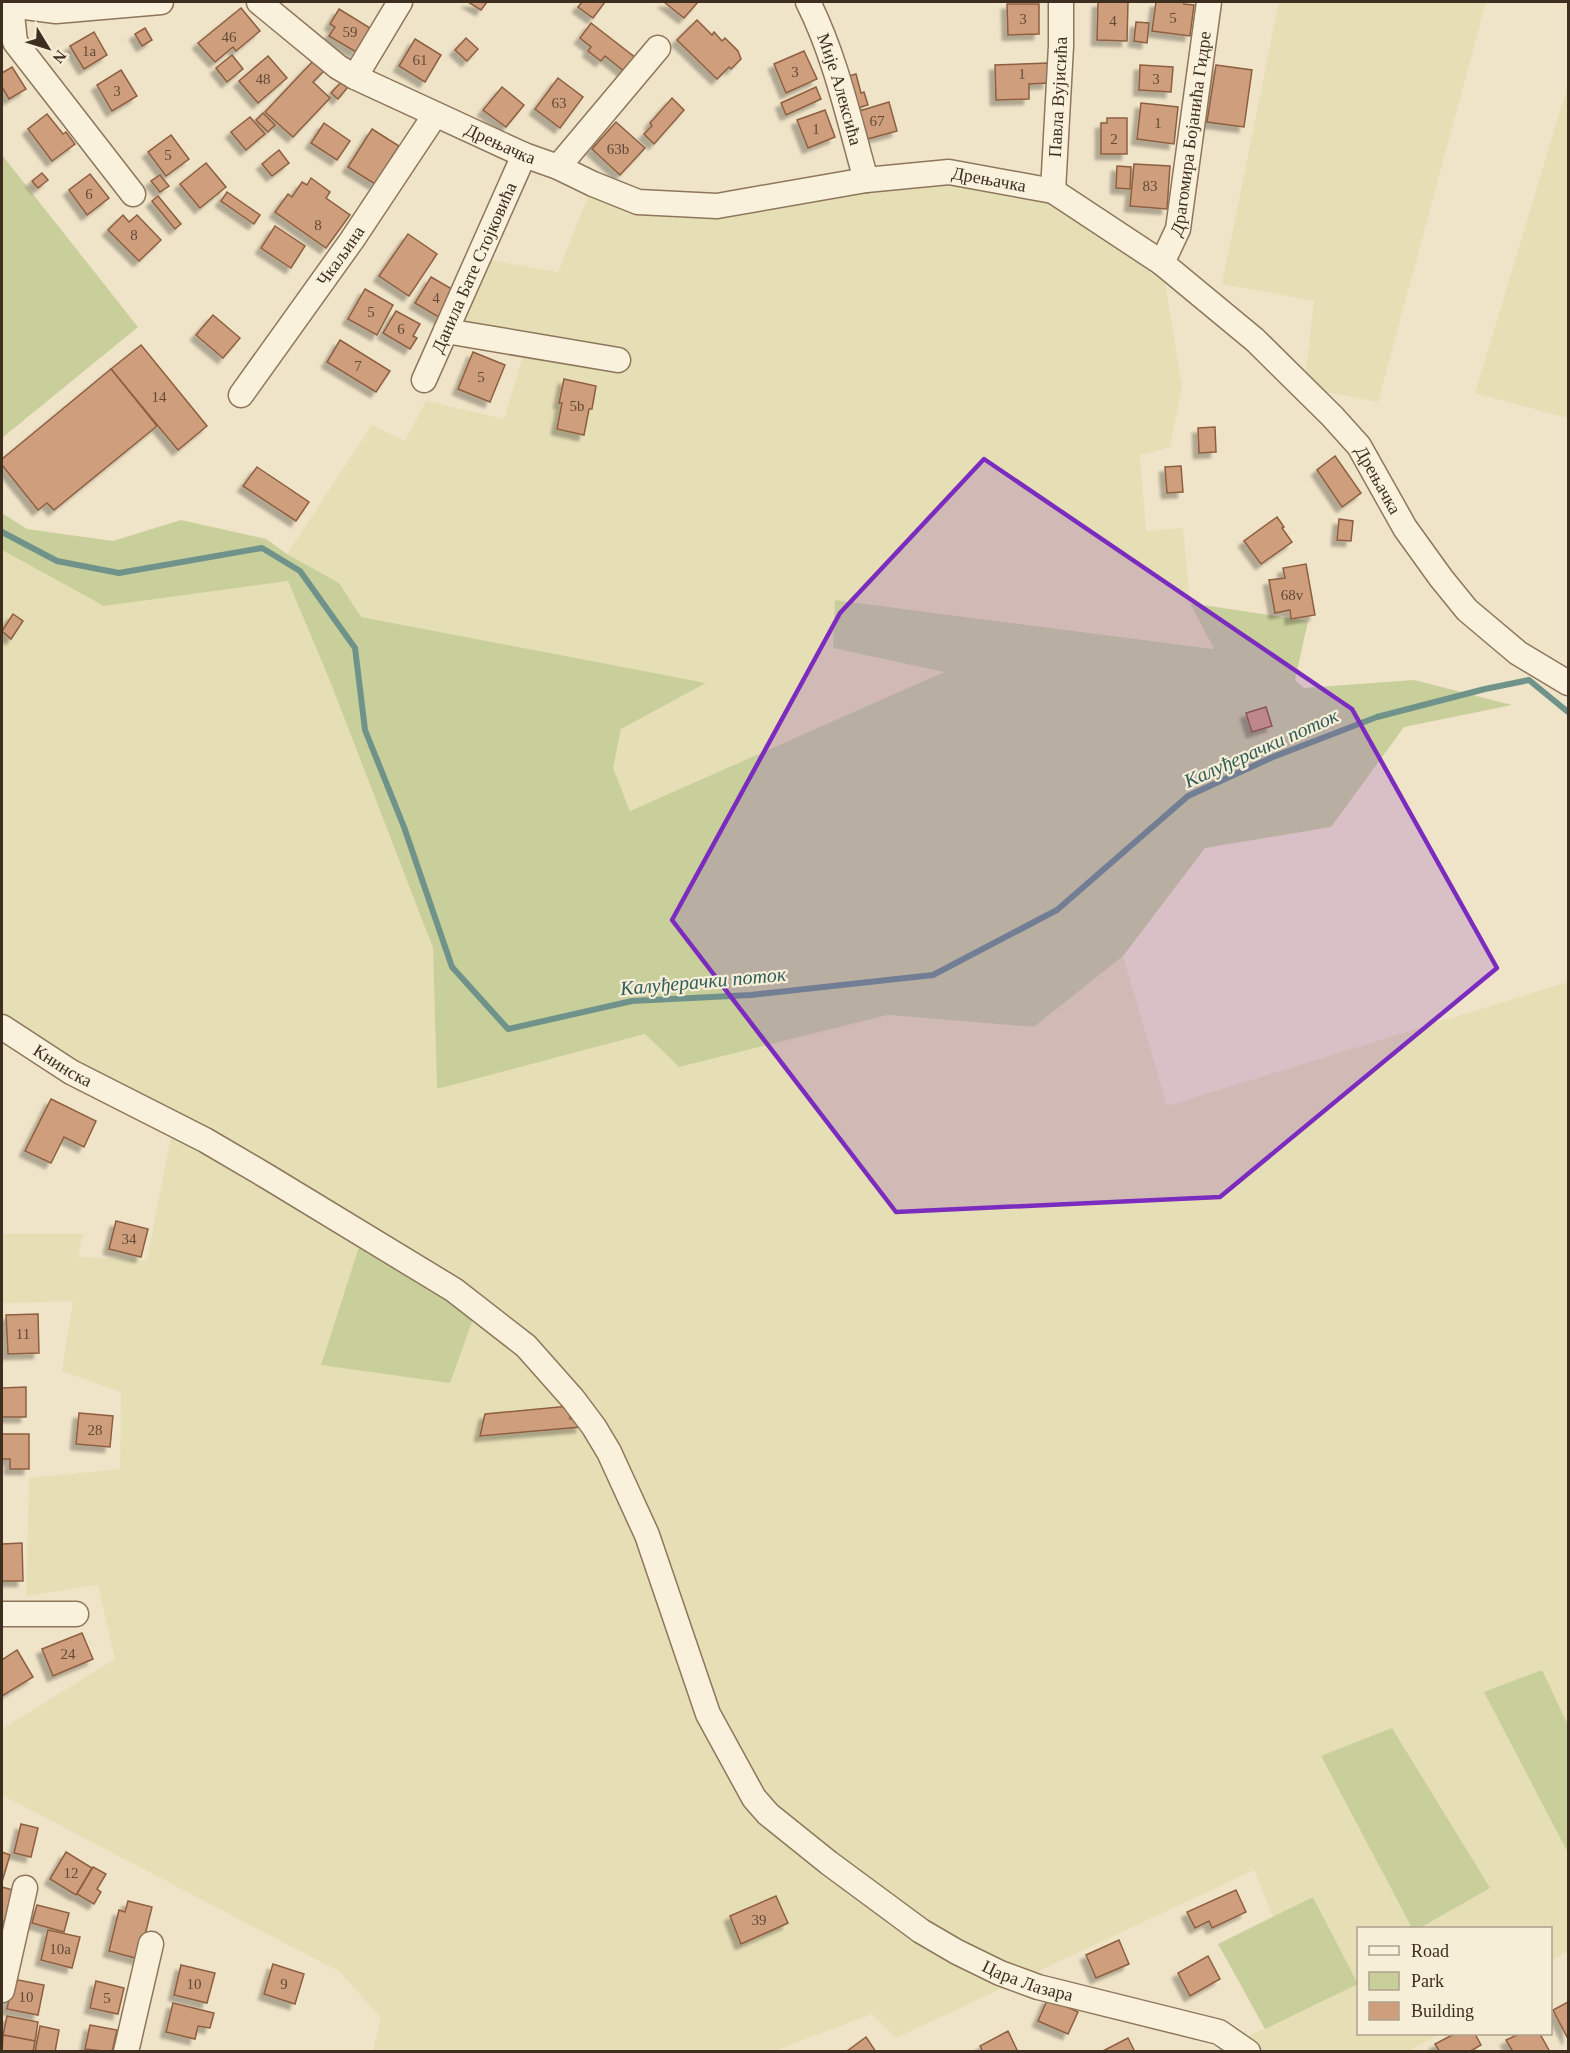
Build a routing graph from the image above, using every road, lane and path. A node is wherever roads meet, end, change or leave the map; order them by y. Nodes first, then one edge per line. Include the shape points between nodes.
1 (161, 2) edge
2 (259, 2) edge
3 (400, 2) edge
4 (808, 2) edge
5 (1061, 2) edge
6 (1209, 2) edge
7 (6, 5) edge
8 (658, 48) dead end
9 (355, 77) junction
10 (435, 115) junction
11 (524, 155) junction
12 (558, 167) junction
13 (866, 180) junction
14 (1053, 191) junction
15 (133, 194) dead end
16 (1162, 263) junction
17 (446, 331) junction
18 (618, 360) dead end
19 (424, 380) dead end
20 (242, 395) dead end
21 (1569, 683) edge
22 (2, 1027) edge
23 (2, 1614) edge
24 (76, 1614) dead end
25 (829, 1863) joint
26 (25, 1888) dead end
27 (151, 1944) dead end
28 (2, 1990) edge
29 (126, 2052) edge
30 (1248, 2052) edge

1 - 7 street via 56,11
2 - 9 street, Дрењачка
3 - 9 street
4 - 13 street, Мије Алексића via 836,71
5 - 14 street, Павла Вујисића
6 - 16 street, Драгомира Бојанића Гидре via 1178,229
7 - 15 street via 15,42
8 - 12 street
9 - 10 street, Дрењачка
10 - 11 street, Дрењачка
10 - 20 street, Чкаљина
11 - 12 street, Дрењачка
11 - 17 street, Данила Бате Стојковића
12 - 13 street, Дрењачка via 638,202 717,206
13 - 14 street, Дрењачка via 949,172
14 - 16 street, Дрењачка
16 - 21 street, Дрењачка via 1255,340 1359,446 1405,528 1467,610 1518,653
17 - 18 street
17 - 19 street, Данила Бате Стојковића
22 - 25 street, Книнска via 71,1072 205,1140 454,1290 526,1346 573,1399 609,1452 647,1534 708,1714 754,1798
23 - 24 street
25 - 30 street, Цара Лазара via 921,1931 1000,1973 1038,1987 1219,2032
26 - 28 street
27 - 29 street

